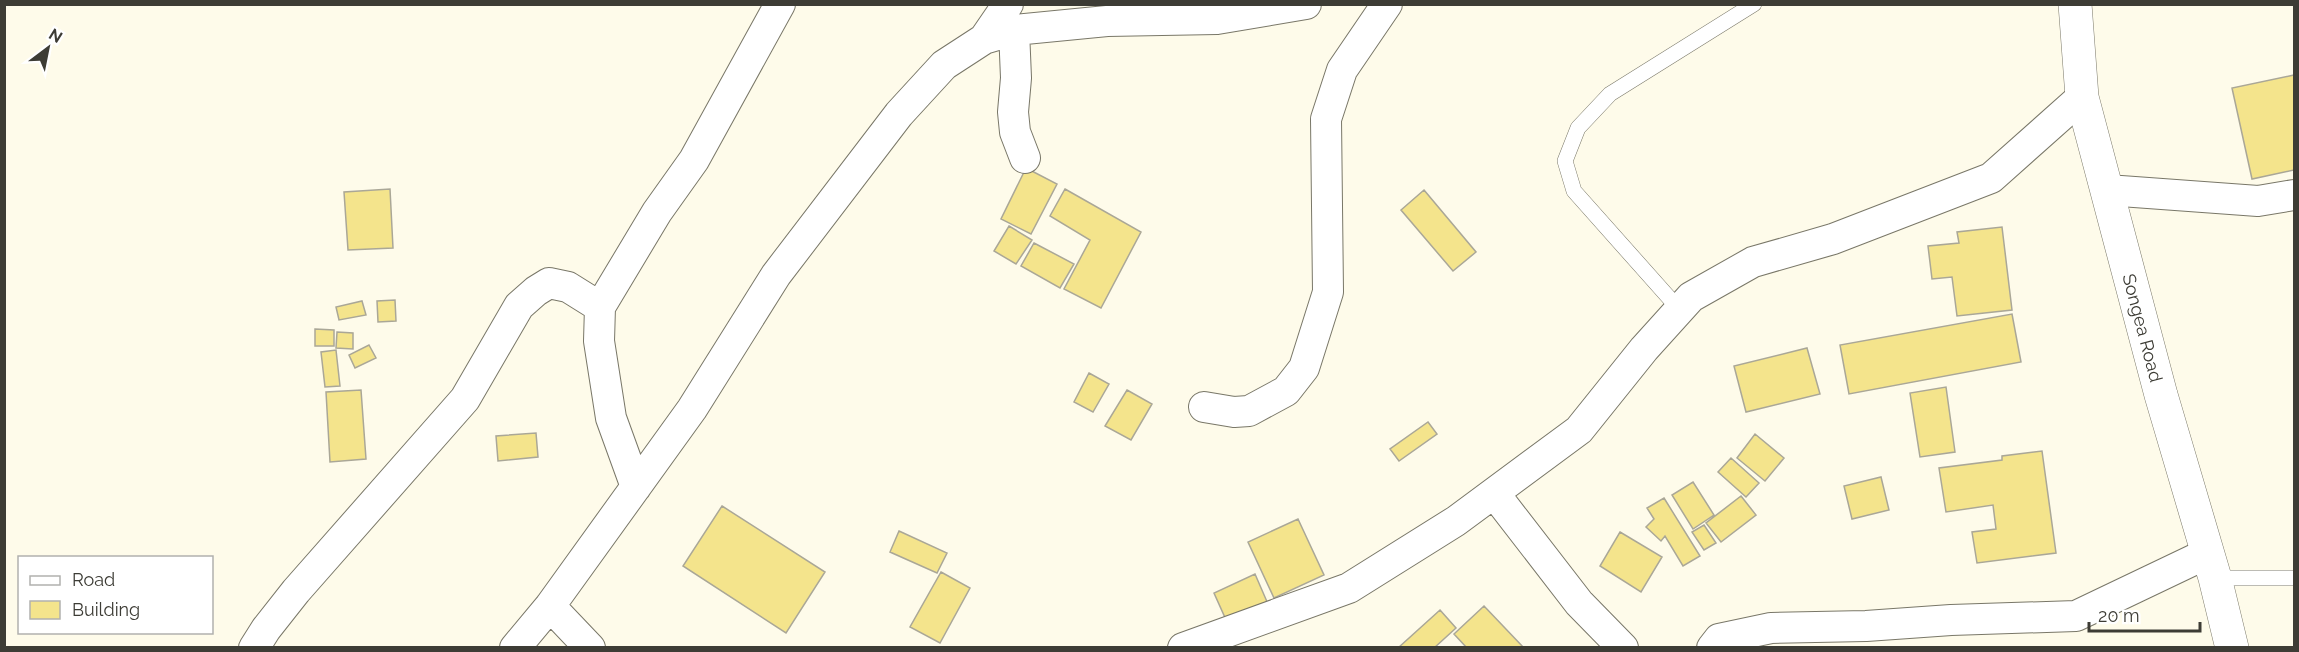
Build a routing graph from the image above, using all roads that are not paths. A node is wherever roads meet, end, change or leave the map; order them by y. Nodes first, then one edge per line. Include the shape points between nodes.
1 (780, 4) edge
2 (1306, 4) edge
3 (1387, 4) edge
4 (1754, 4) edge
5 (2075, 4) edge
6 (1011, 17) edge
7 (2082, 97) junction
8 (1024, 158) dead end
9 (2107, 190) junction
10 (2295, 195) edge
11 (600, 308) junction
12 (1679, 309) junction
13 (1204, 407) dead end
14 (636, 487) junction
15 (1494, 493) junction
16 (2211, 566) junction
17 (2295, 578) edge
18 (550, 606) junction
19 (254, 648) edge
20 (515, 648) edge
21 (590, 648) edge
22 (1183, 648) edge
23 (1623, 648) edge
24 (1712, 648) edge
25 (2232, 648) edge

1 - 11 street via 694,160
2 - 6 street via 1217,19 1107,21
3 - 13 street via 1342,70 1326,119 1328,292 1304,368 1286,391 1248,411
4 - 12 lane via 1610,94 1578,128 1565,161 1574,191
5 - 7 highway, Songea Road
6 - 8 street via 1016,78 1013,112
6 - 14 street via 944,65 878,140 776,275 692,409
7 - 9 highway, Songea Road
7 - 12 street via 1991,178 1833,239 1752,262 1691,297
9 - 10 street via 2258,201
9 - 16 highway, Songea Road
11 - 14 street via 599,341 611,418
11 - 19 street via 568,287 549,283 519,306 465,399 296,591
12 - 15 street via 1579,430
14 - 18 street
15 - 22 street via 1349,588
15 - 23 street via 1579,603
16 - 17 lane
16 - 24 street via 2076,616 1771,628 1719,639
16 - 25 highway, Songea Road
18 - 20 street
18 - 21 street

